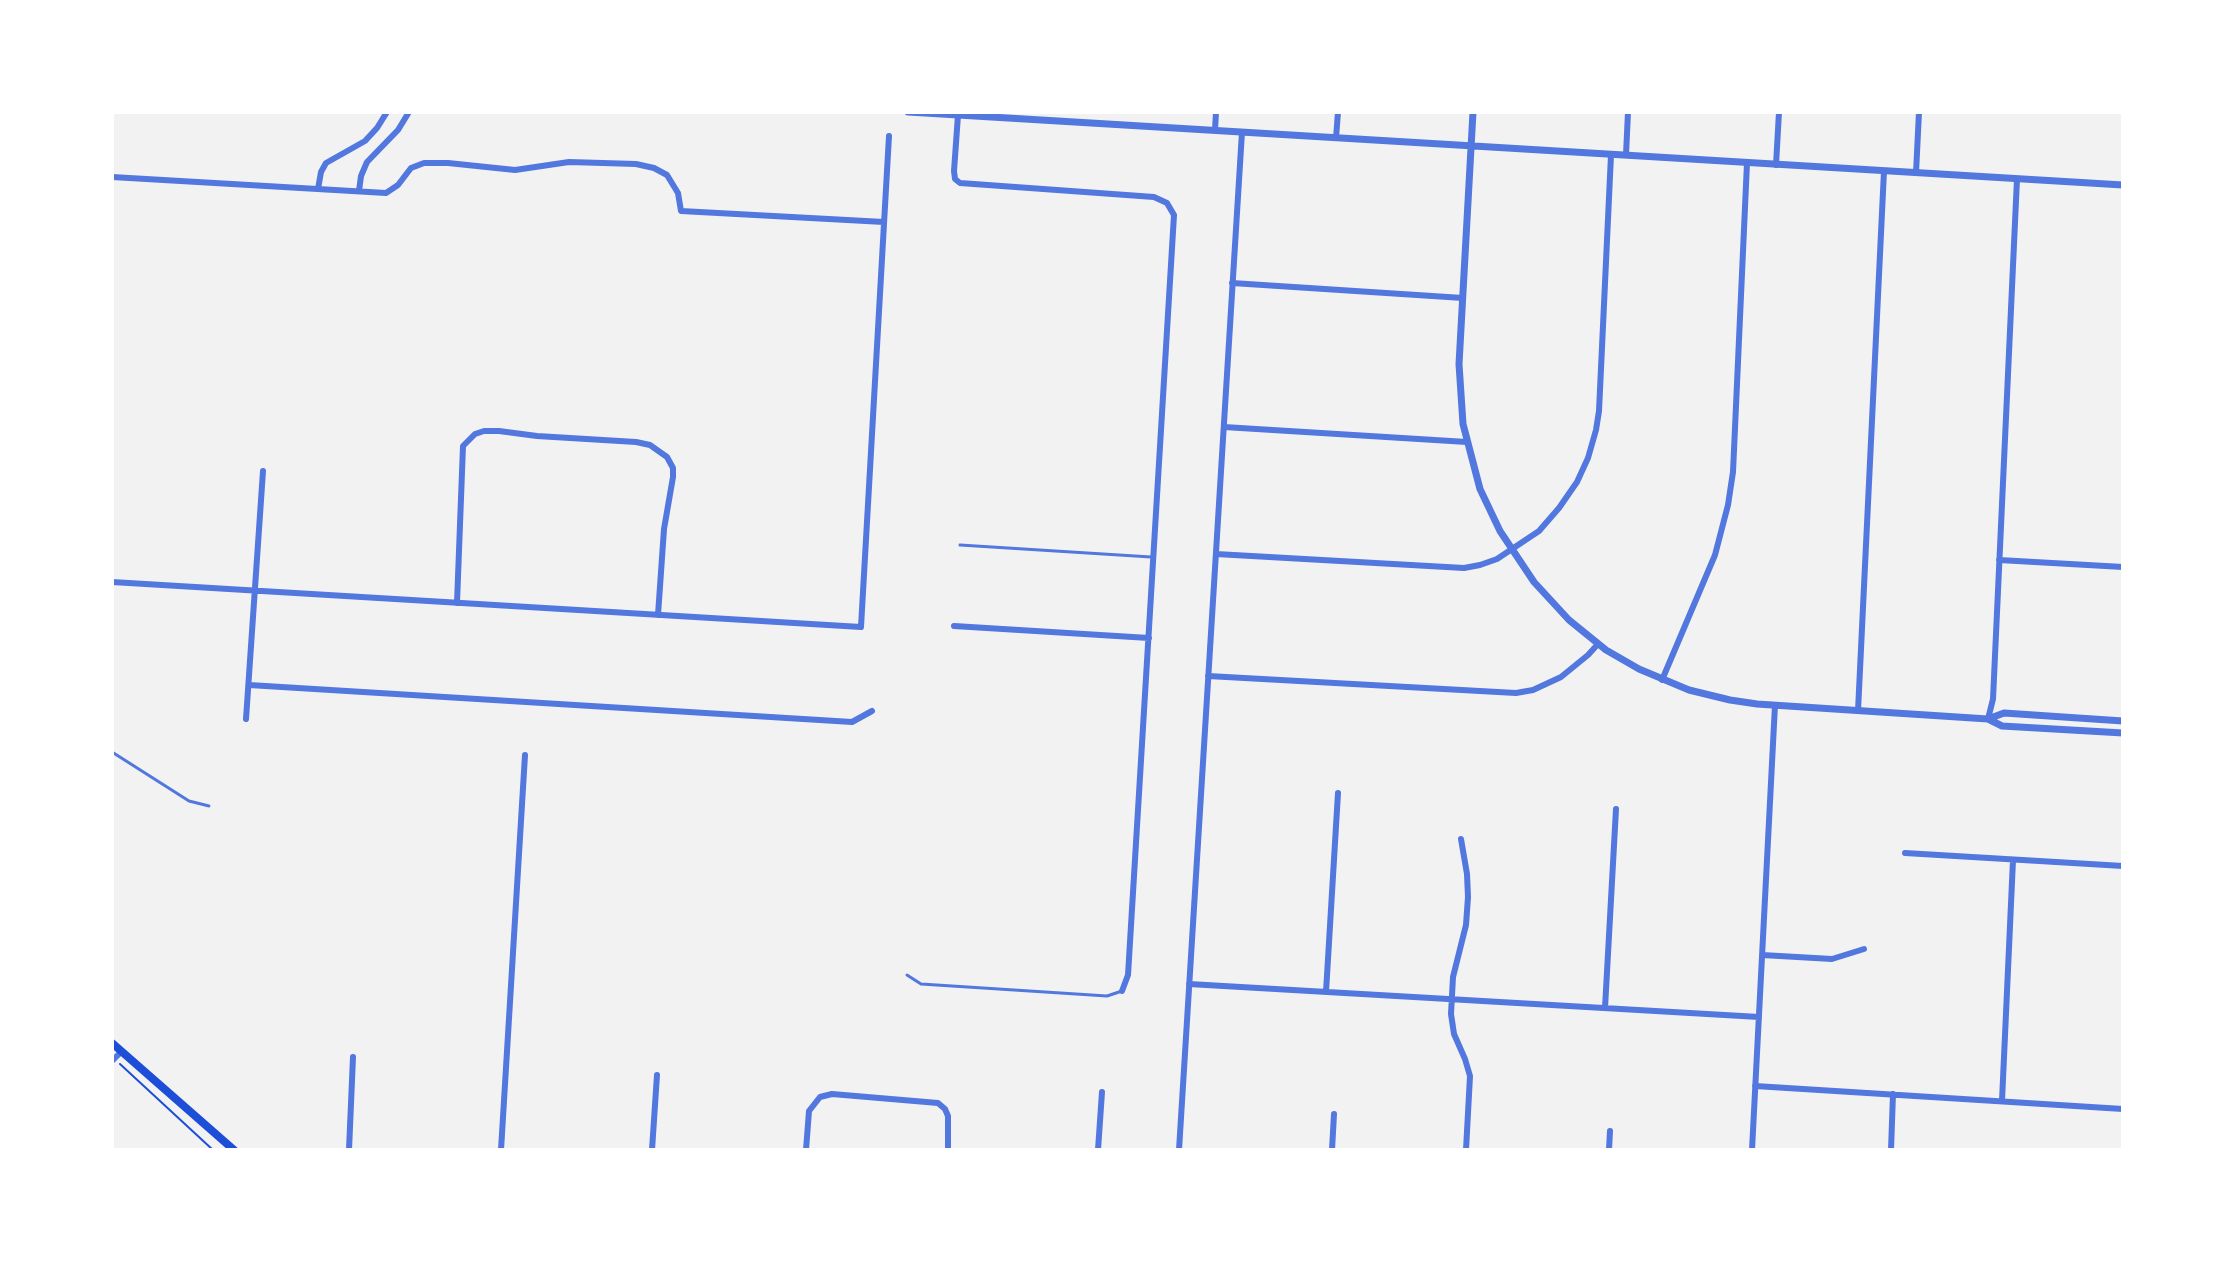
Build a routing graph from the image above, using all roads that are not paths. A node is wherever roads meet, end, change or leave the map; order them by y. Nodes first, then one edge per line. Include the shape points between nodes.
1 (409, 112) edge
2 (908, 112) edge
3 (1216, 112) edge
4 (1338, 112) edge
5 (1473, 112) edge
6 (1628, 112) edge
7 (1779, 112) edge
8 (1919, 112) edge
9 (958, 115) junction
10 (385, 116) edge
11 (398, 130) junction
12 (1215, 130) junction
13 (1242, 132) junction
14 (889, 136) dead end
15 (1336, 138) junction
16 (361, 143) junction
17 (1471, 146) junction
18 (1611, 155) junction
19 (1626, 155) junction
20 (373, 156) junction
21 (1747, 163) junction
22 (1776, 165) junction
23 (1884, 171) junction
24 (1916, 173) junction
25 (112, 177) edge
26 (2017, 179) junction
27 (2123, 185) edge
28 (318, 189) junction
29 (359, 191) junction
30 (884, 222) junction
31 (1232, 283) junction
32 (1463, 298) junction
33 (1224, 427) junction
34 (1467, 442) junction
35 (263, 471) dead end
36 (960, 545) dead end
37 (1511, 550) junction
38 (1216, 554) junction
39 (1154, 557) junction
40 (1999, 560) junction
41 (2123, 567) edge
42 (112, 582) edge
43 (256, 591) junction
44 (457, 603) junction
45 (658, 615) junction
46 (954, 626) dead end
47 (1149, 638) junction
48 (1598, 644) junction
49 (1208, 676) junction
50 (1662, 680) junction
51 (249, 685) junction
52 (1775, 705) junction
53 (872, 711) dead end
54 (1858, 711) junction
55 (246, 719) dead end
56 (1988, 719) junction
57 (2123, 721) edge
58 (2123, 733) edge
59 (112, 752) edge
60 (525, 755) dead end
61 (1338, 793) dead end
62 (209, 806) dead end
63 (1616, 809) dead end
64 (1461, 839) dead end
65 (1905, 853) dead end
66 (2013, 860) junction
67 (2123, 866) edge
68 (1864, 949) dead end
69 (1762, 955) junction
70 (907, 975) dead end
71 (1189, 984) junction
72 (1122, 991) joint
73 (1326, 992) junction
74 (1452, 999) junction
75 (1605, 1008) junction
76 (1759, 1017) junction
77 (112, 1043) edge
78 (122, 1051) junction
79 (353, 1057) dead end
80 (116, 1062) edge
81 (657, 1075) dead end
82 (1755, 1086) junction
83 (1102, 1092) dead end
84 (1893, 1094) junction
85 (2002, 1101) junction
86 (2123, 1109) edge
87 (1334, 1114) dead end
88 (1610, 1131) dead end
89 (234, 1150) edge
90 (349, 1150) edge
91 (501, 1150) edge
92 (652, 1150) edge
93 (806, 1150) edge
94 (948, 1150) edge
95 (1098, 1150) edge
96 (1179, 1150) edge
97 (1332, 1150) edge
98 (1466, 1150) edge
99 (1609, 1150) edge
100 (1752, 1150) edge
101 (1891, 1150) edge

1 - 11 street
2 - 9 street
3 - 12 street
4 - 15 street
5 - 17 street
6 - 19 street
7 - 22 street
8 - 24 street
9 - 12 street
9 - 39 street via 957,182 1154,197 1173,210
10 - 11 street
10 - 16 street
11 - 20 street
12 - 13 street
13 - 15 street
13 - 31 street
14 - 30 street
15 - 17 street
16 - 20 street
16 - 28 street via 326,163
17 - 18 street
17 - 32 street
18 - 19 street
18 - 37 street via 1594,440 1581,475 1559,508 1539,531
19 - 21 street
20 - 29 street
21 - 22 street
21 - 50 street via 1728,505 1715,555
22 - 23 street
23 - 24 street
23 - 54 street
24 - 26 street
25 - 28 street
26 - 27 street
26 - 40 street
28 - 29 street
29 - 30 street via 390,192 407,171 424,163 515,170 569,162 636,164 667,175 681,211
30 - 45 street via 861,627
31 - 32 street
31 - 33 street
32 - 34 street via 1460,377
33 - 34 street
33 - 38 street
34 - 37 street via 1485,501
35 - 43 street
36 - 39 lane
37 - 38 street via 1489,563 1464,568
37 - 48 street via 1550,601
38 - 49 street
39 - 47 street
40 - 41 street
40 - 56 street
42 - 43 street
43 - 44 street
43 - 51 street
44 - 45 street
44 - 45 street via 463,446 472,435 492,430 636,442 660,451 672,464
46 - 47 street
47 - 72 street via 1128,975
48 - 49 street via 1561,677 1516,693
48 - 50 street
49 - 71 street
50 - 52 street via 1730,700
51 - 53 street via 852,722
51 - 55 street
52 - 54 street
52 - 69 street
54 - 56 street
56 - 57 street via 2004,713
56 - 58 street via 2002,726
59 - 62 lane via 189,801
60 - 91 street
61 - 73 street
63 - 75 street
64 - 74 street via 1468,897
65 - 66 street
66 - 67 street
66 - 85 street
68 - 69 street via 1832,959
69 - 76 street
70 - 72 lane via 921,984 1107,996
71 - 73 street
71 - 96 street
73 - 74 street
74 - 75 street
74 - 98 street via 1454,1034 1470,1076
75 - 76 street
76 - 82 street
77 - 78 main road
78 - 80 street
78 - 89 main road
79 - 90 street
81 - 92 street
82 - 84 street
82 - 100 street
83 - 95 street
84 - 85 street
84 - 101 street
85 - 86 street
87 - 97 street
88 - 99 street
93 - 94 street via 811,1106 832,1094 938,1103 949,1121

